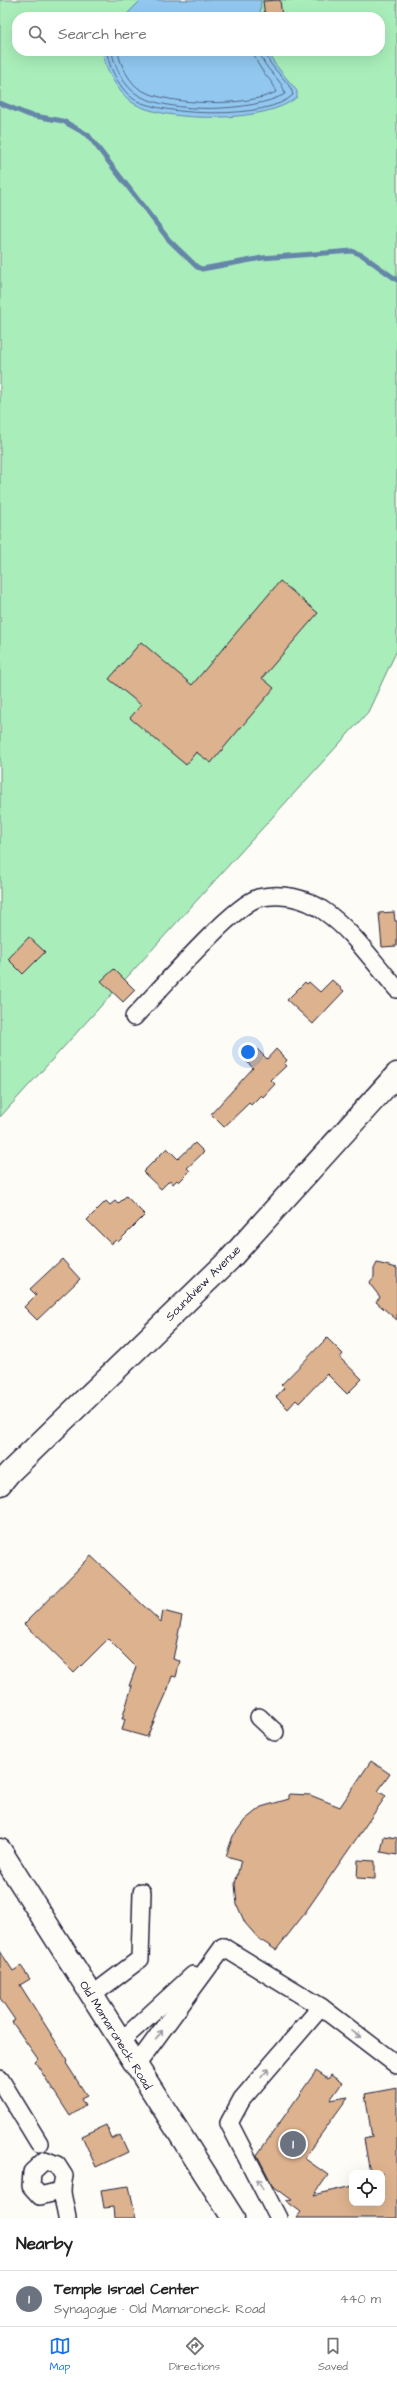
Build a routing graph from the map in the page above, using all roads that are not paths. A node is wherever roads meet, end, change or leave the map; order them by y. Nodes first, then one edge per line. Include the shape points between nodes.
1 (397, 989) edge
2 (134, 1017) dead end
3 (397, 1074) edge
4 (0, 1484) edge
5 (259, 1717) dead end
6 (275, 1732) dead end
7 (0, 1850) edge
8 (142, 1892) dead end
9 (223, 1947) junction
10 (91, 1996) junction
11 (321, 2008) junction
12 (120, 2042) junction
13 (397, 2065) edge
14 (136, 2067) junction
15 (0, 2079) edge
16 (39, 2143) dead end
17 (60, 2191) dead end
18 (67, 2218) edge
19 (233, 2218) edge
20 (278, 2218) edge

1 - 2 street via 344,928 324,911 292,896 273,896 258,899 235,912
3 - 4 street, Soundview Avenue via 230,1259 9,1472
5 - 6 street
7 - 10 street, Old Mamaroneck Road
8 - 10 street via 140,1959
9 - 11 street
9 - 12 street
14 -> 9 street
10 - 12 street, Old Mamaroneck Road
11 -> 13 street
20 -> 11 street via 229,2123 242,2099
12 - 14 street, Old Mamaroneck Road
14 - 19 street, Old Mamaroneck Road
15 - 16 street
17 - 18 street

